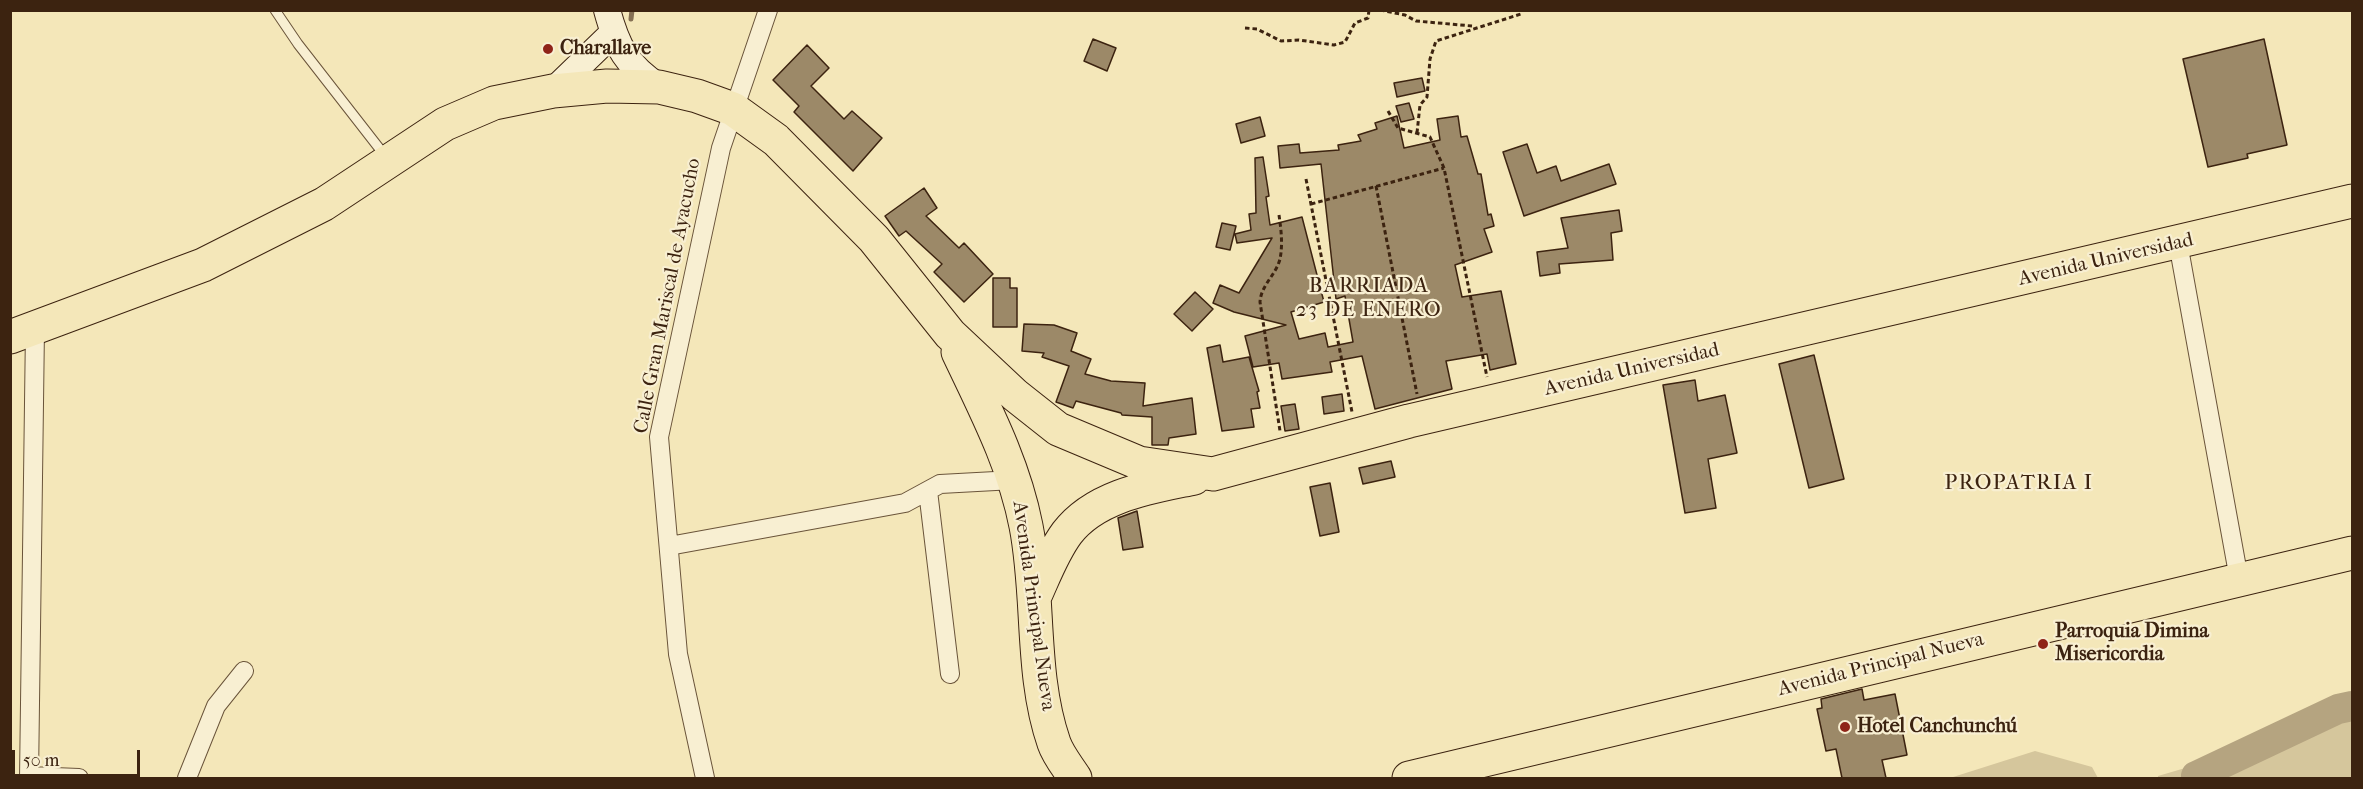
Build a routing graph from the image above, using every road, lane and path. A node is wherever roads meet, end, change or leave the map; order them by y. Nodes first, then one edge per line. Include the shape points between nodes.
1 (275, 10) edge
2 (768, 10) edge
3 (1369, 10) edge
4 (1380, 10) edge
5 (1522, 10) edge
6 (610, 22) edge
7 (1474, 27) junction
8 (1245, 28) dead end
9 (659, 87) junction
10 (553, 91) junction
11 (733, 110) junction
12 (1388, 111) dead end
13 (1418, 133) junction
14 (389, 160) junction
15 (1444, 168) junction
16 (1306, 179) dead end
17 (1376, 186) junction
18 (2352, 201) edge
19 (1311, 204) junction
20 (1279, 215) dead end
21 (2178, 243) junction
22 (23, 333) edge
23 (950, 334) junction
24 (1492, 403) junction
25 (1422, 418) junction
26 (1357, 435) junction
27 (1287, 454) junction
28 (1213, 474) junction
29 (1014, 480) junction
30 (928, 491) junction
31 (669, 546) junction
32 (2352, 553) edge
33 (2239, 579) junction
34 (1035, 596) junction
35 (244, 671) dead end
36 (950, 674) dead end
37 (29, 777) edge
38 (79, 778) edge
39 (187, 778) edge
40 (705, 778) edge
41 (1075, 778) edge
42 (1409, 778) edge

1 - 14 lane
2 - 11 street, Calle Gran Mariscal de Ayacucho
3 - 8 path via 1368,18 1355,23 1345,42 1334,45 1281,41 1257,28
4 - 7 path via 1416,21
5 - 7 path via 1521,14
6 - 9 street via 628,62
6 - 10 street
7 - 13 path via 1436,41 1430,59 1427,97 1420,105
9 - 10 highway
9 - 11 highway
10 - 14 highway via 494,103 446,124
11 - 23 highway via 776,140 874,239
11 - 31 street, Calle Gran Mariscal de Ayacucho via 709,201 659,437
12 - 13 path via 1398,128
13 - 15 path via 1430,137
14 - 22 highway via 324,204 203,265
15 - 17 path
15 - 24 path
16 - 19 path
17 - 19 path
17 - 25 path
18 - 21 highway, Avenida Universidad
19 - 26 path
20 - 27 path via 1280,260 1260,292 1260,302
21 - 24 highway, Avenida Universidad
21 - 33 street
22 - 37 street
23 - 28 highway, Avenida Universidad via 1014,395 1058,429 1139,463
23 - 29 highway, Avenida Principal Nueva via 1008,458
24 - 25 highway, Avenida Universidad
25 - 26 highway, Avenida Universidad
26 - 27 highway, Avenida Universidad
27 - 28 highway, Avenida Universidad
28 - 34 highway via 1127,495 1084,517 1062,541
29 - 30 street via 940,484
29 - 34 highway, Avenida Principal Nueva via 1026,525
30 - 31 street via 905,503
30 - 36 street
31 - 40 street, Calle Gran Mariscal de Ayacucho via 678,654
32 - 33 highway, Avenida Principal Nueva
33 - 42 highway, Avenida Principal Nueva
34 - 41 highway, Avenida Principal Nueva via 1042,688 1054,744
35 - 39 street via 216,706
37 - 38 street

